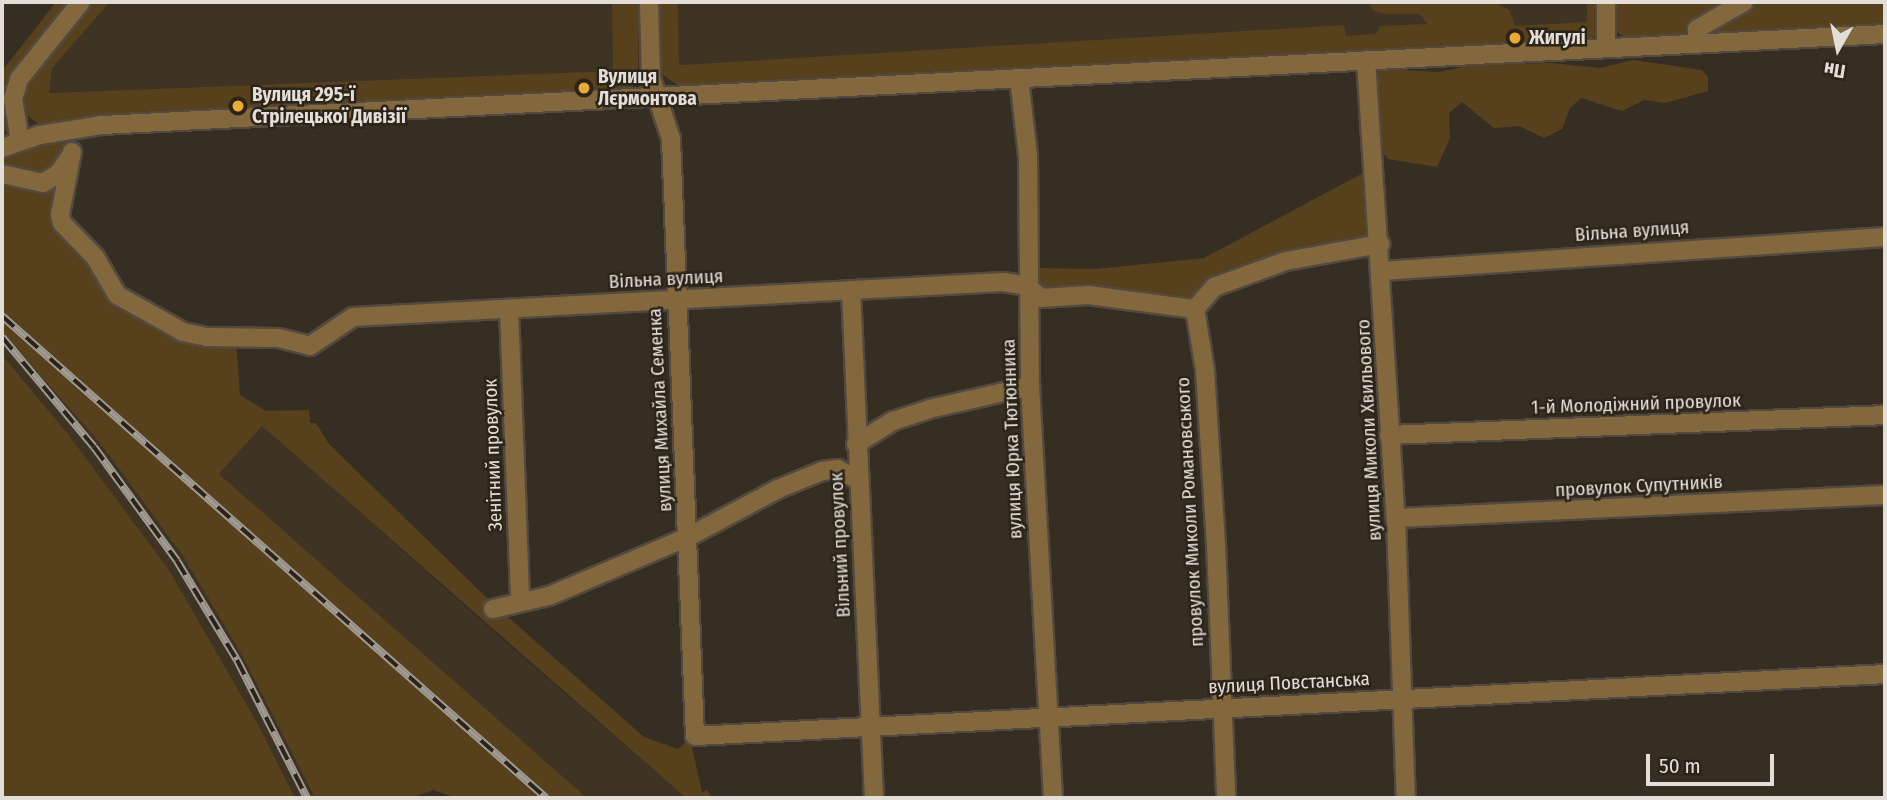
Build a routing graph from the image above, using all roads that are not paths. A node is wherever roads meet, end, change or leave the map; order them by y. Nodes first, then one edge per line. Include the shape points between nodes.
1 (81, 2) edge
2 (649, 2) edge
3 (1606, 2) edge
4 (1744, 2) edge
5 (1885, 34) edge
6 (1698, 44) junction
7 (1606, 48) junction
8 (1366, 60) junction
9 (1020, 78) junction
10 (655, 97) junction
11 (77, 128) junction
12 (20, 141) junction
13 (2, 148) edge
14 (72, 152) junction
15 (2, 174) edge
16 (1885, 237) edge
17 (1380, 244) junction
18 (1382, 271) junction
19 (1027, 286) junction
20 (851, 290) junction
21 (674, 299) junction
22 (509, 309) junction
23 (1195, 309) junction
24 (1030, 386) junction
25 (1885, 415) edge
26 (1389, 435) junction
27 (856, 444) junction
28 (858, 480) junction
29 (1885, 495) edge
30 (1396, 518) junction
31 (688, 537) junction
32 (520, 600) junction
33 (492, 610) dead end
34 (1885, 674) edge
35 (1401, 699) junction
36 (1221, 708) junction
37 (1046, 717) junction
38 (869, 728) junction
39 (695, 736) joint
40 (874, 798) edge
41 (1053, 798) edge
42 (1226, 798) edge
43 (1406, 798) edge

1 - 12 street via 15,88
2 - 10 street, вулиця Михайла Семенка
3 - 7 street
4 - 6 street via 1697,29
5 - 6 street
6 - 7 street
7 - 8 street
8 - 9 street
8 - 17 street, вулиця Миколи Хвильового
9 - 10 street
9 - 19 street, вулиця Юрка Тютюнника via 1028,156
10 - 11 street
10 - 21 street, вулиця Михайла Семенка via 671,139
11 - 12 street
11 - 14 street, Вільна вулиця
12 - 13 street
14 - 15 street, Вільна вулиця via 60,173 43,183
14 - 22 street, Вільна вулиця via 60,215 66,231 95,257 117,295 183,332 206,337 279,338 310,346 341,321 354,317
16 - 18 street, Вільна вулиця
17 - 18 street, вулиця Миколи Хвильового
17 - 23 street via 1286,261 1214,287
18 - 26 street, вулиця Миколи Хвильового
19 - 20 street, Вільна вулиця via 1003,282
19 - 23 street, Вільна вулиця via 1041,298 1088,295
19 - 24 street, вулиця Юрка Тютюнника
20 - 21 street, Вільна вулиця
20 - 27 street, Вільний провулок
21 - 22 street, Вільна вулиця
21 - 31 street, вулиця Михайла Семенка
22 - 32 street, Зенітний провулок
23 - 36 street, провулок Миколи Романовського via 1205,370
24 - 27 street via 929,409 893,421
24 - 37 street, вулиця Юрка Тютюнника
25 - 26 street, 1-й Молодіжний провулок
26 - 30 street, вулиця Миколи Хвильового
27 - 28 street, Вільний провулок
28 - 31 street via 838,469 822,471
28 - 38 street, Вільний провулок
29 - 30 street, провулок Супутників
30 - 35 street, вулиця Миколи Хвильового
31 - 32 street via 549,596
31 - 39 street, вулиця Михайла Семенка
32 - 33 street
34 - 35 street, вулиця Повстанська
35 - 36 street, вулиця Повстанська
35 - 43 street, вулиця Миколи Хвильового
36 - 37 street, вулиця Повстанська
36 - 42 street, провулок Миколи Романовського
37 - 38 street, вулиця Повстанська
37 - 41 street, вулиця Юрка Тютюнника
38 - 39 street, вулиця Повстанська
38 - 40 street, Вільний провулок

